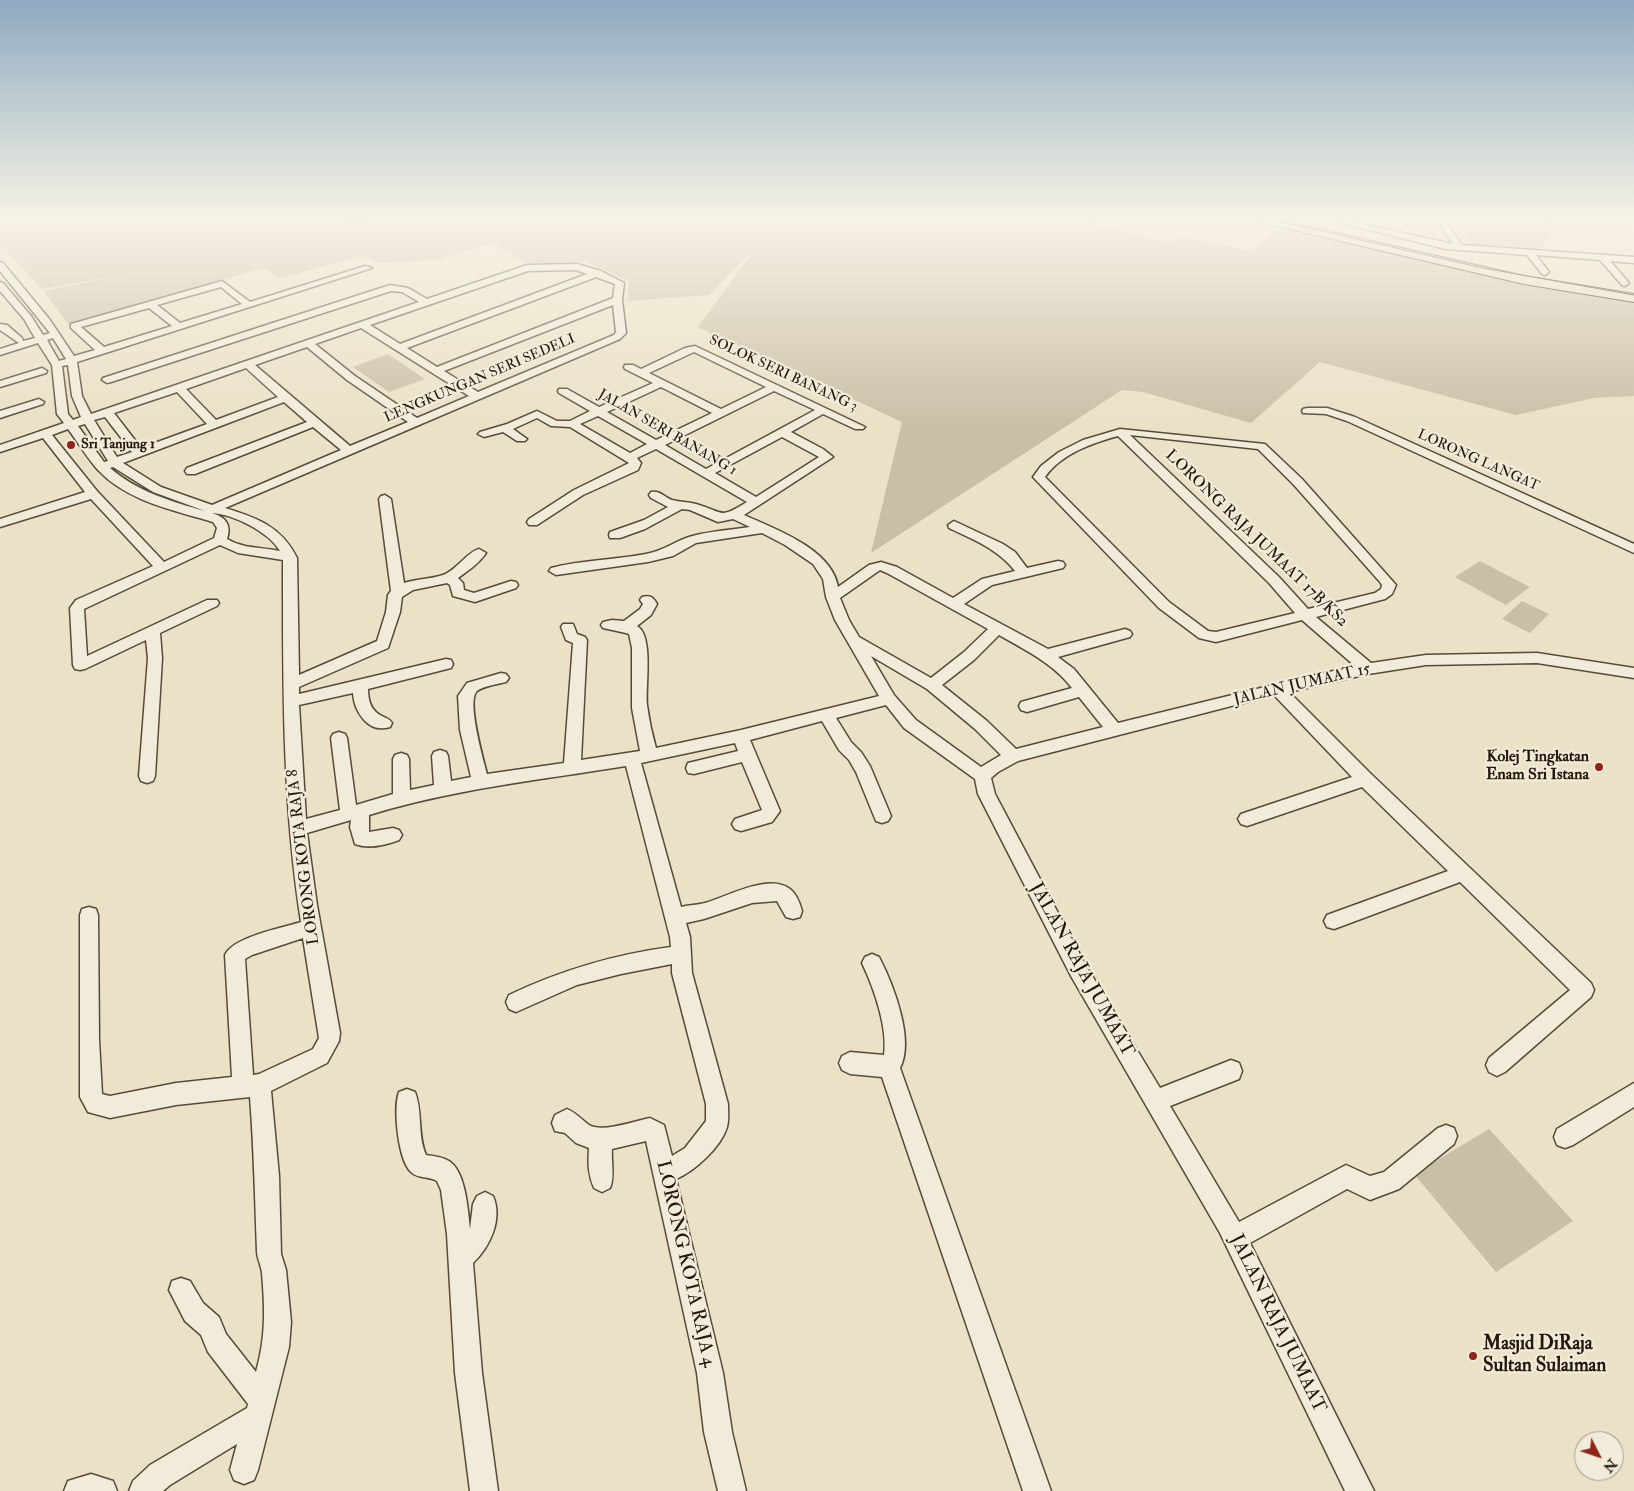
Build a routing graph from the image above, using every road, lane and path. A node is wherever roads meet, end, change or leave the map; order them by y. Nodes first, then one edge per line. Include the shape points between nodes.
1 (18, 289) edge
2 (206, 289) edge
3 (228, 289) edge
4 (302, 289) edge
5 (388, 289) edge
6 (404, 289) edge
7 (468, 289) edge
8 (556, 289) edge
9 (619, 289) edge
10 (1576, 289) edge
11 (22, 294) junction
12 (5, 298) edge
13 (1634, 298) edge
14 (617, 300) junction
15 (427, 303) junction
16 (150, 304) junction
17 (249, 305) junction
18 (363, 325) junction
19 (0, 327) edge
20 (179, 327) junction
21 (55, 335) junction
22 (42, 339) junction
23 (19, 340) dead end
24 (310, 344) junction
25 (398, 348) junction
26 (102, 351) junction
27 (0, 352) edge
28 (72, 360) junction
29 (248, 364) junction
30 (57, 365) junction
31 (629, 366) dead end
32 (42, 371) dead end
33 (436, 371) junction
34 (641, 373) junction
35 (107, 380) dead end
36 (661, 382) junction
37 (0, 384) edge
38 (774, 387) junction
39 (180, 388) junction
40 (563, 391) dead end
41 (476, 396) junction
42 (285, 398) junction
43 (39, 402) dead end
44 (823, 410) junction
45 (1307, 411) dead end
46 (108, 412) junction
47 (600, 412) junction
48 (721, 413) junction
49 (0, 415) edge
50 (88, 419) junction
51 (316, 422) junction
52 (416, 422) junction
53 (572, 424) junction
54 (71, 425) junction
55 (214, 425) junction
56 (859, 427) dead end
57 (504, 428) junction
58 (782, 432) junction
59 (1120, 432) junction
60 (45, 434) junction
61 (484, 434) dead end
62 (521, 439) dead end
63 (658, 444) junction
64 (0, 449) edge
65 (349, 451) junction
66 (139, 453) junction
67 (630, 458) junction
68 (115, 462) junction
69 (102, 467) junction
70 (191, 471) dead end
71 (707, 473) junction
72 (93, 494) junction
73 (655, 496) dead end
74 (384, 498) dead end
75 (756, 502) junction
76 (679, 505) junction
77 (207, 512) junction
78 (735, 515) junction
79 (533, 522) dead end
80 (0, 523) edge
81 (954, 525) dead end
82 (764, 529) junction
83 (615, 535) dead end
84 (220, 540) junction
85 (1634, 549) edge
86 (479, 553) dead end
87 (290, 558) junction
88 (1058, 565) dead end
89 (160, 566) junction
90 (556, 571) dead end
91 (1024, 573) junction
92 (449, 578) junction
93 (511, 585) dead end
94 (398, 592) junction
95 (833, 596) junction
96 (647, 600) dead end
97 (212, 603) dead end
98 (953, 604) junction
99 (1304, 614) junction
100 (608, 625) dead end
101 (568, 627) dead end
102 (626, 627) junction
103 (997, 628) junction
104 (153, 631) junction
105 (1125, 634) dead end
106 (856, 640) junction
107 (1046, 655) junction
108 (446, 664) dead end
109 (1368, 669) junction
110 (1634, 673) edge
111 (501, 678) dead end
112 (932, 685) junction
113 (360, 686) junction
114 (1277, 689) junction
115 (1084, 690) junction
116 (292, 692) junction
117 (889, 699) junction
118 (1028, 706) dead end
119 (834, 718) junction
120 (384, 723) dead end
121 (1115, 731) junction
122 (340, 738) dead end
123 (744, 745) junction
124 (440, 756) dead end
125 (1013, 756) junction
126 (640, 757) junction
127 (401, 759) dead end
128 (572, 768) junction
129 (694, 768) dead end
130 (147, 776) dead end
131 (982, 776) junction
132 (1364, 779) junction
133 (482, 782) junction
134 (443, 790) junction
135 (402, 798) junction
136 (355, 813) junction
137 (882, 816) dead end
138 (1247, 819) dead end
139 (741, 824) dead end
140 (298, 828) junction
141 (393, 835) dead end
142 (1463, 873) junction
143 (793, 911) dead end
144 (89, 915) dead end
145 (674, 917) junction
146 (1334, 921) dead end
147 (311, 927) junction
148 (680, 954) junction
149 (872, 963) dead end
150 (516, 1002) dead end
151 (850, 1063) dead end
152 (1497, 1065) dead end
153 (890, 1067) junction
154 (1231, 1071) dead end
155 (252, 1086) junction
156 (1634, 1094) edge
157 (407, 1100) dead end
158 (1155, 1101) junction
159 (563, 1122) dead end
160 (1446, 1136) dead end
161 (1566, 1137) dead end
162 (601, 1140) junction
163 (663, 1172) junction
164 (602, 1180) dead end
165 (485, 1204) dead end
166 (1234, 1238) junction
167 (462, 1257) junction
168 (180, 1290) dead end
169 (259, 1408) junction
170 (244, 1470) dead end
171 (78, 1491) edge
172 (103, 1491) edge
173 (143, 1491) edge
174 (484, 1491) edge
175 (732, 1491) edge
176 (1037, 1491) edge
177 (1360, 1491) edge

1 - 11 street
2 - 16 street
3 - 17 street
4 - 17 street
5 - 35 street
6 - 15 street
7 - 15 street, LENGKUNGAN SERI SEDELI
8 - 25 street
9 - 14 street, LENGKUNGAN SERI SEDELI
10 - 13 highway
11 - 12 street
11 - 21 street
12 - 22 street
14 - 33 street
14 - 41 street, LENGKUNGAN SERI SEDELI via 621,333 617,337
15 - 18 street, LENGKUNGAN SERI SEDELI
16 - 20 street
16 - 26 street via 74,326
17 - 20 street
18 - 24 street, LENGKUNGAN SERI SEDELI
18 - 25 street
19 - 23 street via 4,326
20 - 26 street
21 - 22 street
21 - 28 street
22 - 27 street
22 - 30 street
24 - 29 street, LENGKUNGAN SERI SEDELI
24 - 52 street via 351,378
25 - 33 street
26 - 28 street
28 - 30 street
28 - 50 street via 78,397
29 - 39 street, LENGKUNGAN SERI SEDELI
29 - 42 street
30 - 54 street via 61,406
31 - 34 street
32 - 37 street
33 - 41 street
34 - 36 street
34 - 38 street, SOLOK SERI BANANG 3 via 695,349
36 - 47 street
36 - 48 street
38 - 44 street, SOLOK SERI BANANG 3
38 - 48 street
39 - 46 street, LENGKUNGAN SERI SEDELI
39 - 55 street
40 - 47 street, JALAN SERI BANANG 1
41 - 52 street, LENGKUNGAN SERI SEDELI
42 - 51 street
42 - 55 street
43 - 49 street
44 - 56 street, SOLOK SERI BANANG 3
44 - 58 street
45 - 85 street, LORONG LANGAT via 1327,411 1351,419
46 - 50 street, LENGKUNGAN SERI SEDELI
46 - 66 street
47 - 53 street
47 - 63 street, JALAN SERI BANANG 1
48 - 63 street
50 - 54 street, LENGKUNGAN SERI SEDELI
50 - 68 street
51 - 65 street
51 - 70 street
52 - 65 street, LENGKUNGAN SERI SEDELI
53 - 57 street via 555,424 537,414
53 - 67 street
54 - 60 street, LENGKUNGAN SERI SEDELI
54 - 69 street
55 - 66 street
57 - 61 street
57 - 62 street
58 - 71 street
58 - 75 street via 827,457
59 - 99 street, LORONG RAJA JUMAAT 17B/KS2
59 - 99 street via 1250,444 1266,449 1389,585 1380,596
59 - 99 street via 1074,448 1045,468 1038,477 1164,605 1204,635 1216,637
60 - 64 street, LENGKUNGAN SERI SEDELI
60 - 72 street
63 - 67 street
63 - 71 street, JALAN SERI BANANG 1
65 - 77 street, LENGKUNGAN SERI SEDELI
66 - 68 street
67 - 79 street via 635,463 634,467 573,495
68 - 69 street
68 - 77 street via 141,481
69 - 77 street via 119,482 158,502
71 - 75 street, JALAN SERI BANANG 1
72 - 80 street
72 - 89 street
73 - 76 street
74 - 94 street
75 - 78 street
76 - 78 street via 693,507 718,518
76 - 83 street via 660,519
77 - 84 street via 222,523
77 - 87 street via 238,516 262,527 281,543
78 - 82 street
81 - 91 street via 1010,555
82 - 90 street via 693,540 668,553 648,558
82 - 95 street via 818,562 830,579
84 - 87 street via 237,550
84 - 89 street
86 - 92 street
87 - 116 street, LORONG KOTA RAJA 8
88 - 91 street
89 - 104 street via 81,603 77,608 80,665
91 - 98 street via 987,582
92 - 93 street via 456,583 458,593 475,598
92 - 94 street via 409,586
94 - 116 street via 384,644
95 - 98 street via 881,566
95 - 106 street via 842,620
96 - 102 street via 650,604 646,612
97 - 104 street
98 - 103 street
99 - 109 street, LORONG RAJA JUMAAT 17B/KS2
100 - 102 street
101 - 128 street via 571,637 580,640
102 - 126 street via 635,631 639,640
103 - 107 street
103 - 112 street via 969,656
104 - 130 street via 155,658
105 - 107 street
106 - 112 street
106 - 117 street
107 - 115 street
108 - 113 street
109 - 110 street, JALAN JUMAAT 15 via 1426,660 1537,658
109 - 114 street, JALAN JUMAAT 15
111 - 133 street via 472,687 466,696 468,730
112 - 125 street
113 - 116 street
113 - 120 street via 364,711
114 - 121 street, JALAN JUMAAT 15
114 - 132 street
115 - 118 street
115 - 121 street
116 - 140 street, LORONG KOTA RAJA 8
117 - 119 street
117 - 131 street via 910,724
119 - 123 street
119 - 137 street via 845,746 864,771
121 - 125 street, JALAN JUMAAT 15
122 - 136 street
123 - 126 street
123 - 129 street
123 - 139 street via 771,811 766,817
124 - 134 street
125 - 131 street, JALAN JUMAAT 15
126 - 128 street
126 - 145 street
127 - 135 street
128 - 133 street
131 - 158 street, JALAN RAJA JUMAAT via 987,794 1078,970
132 - 138 street
132 - 142 street
133 - 134 street
134 - 135 street
135 - 136 street
136 - 140 street
136 - 141 street via 361,839
140 - 147 street, LORONG KOTA RAJA 8
142 - 146 street
142 - 152 street via 1584,990
143 - 145 street via 789,899 773,892
144 - 155 street, LORONG KOTA RAJA 8 via 91,1097 96,1104 110,1107 176,1094
145 - 148 street via 680,937
147 - 155 street, LORONG KOTA RAJA 8 via 329,1041 320,1056
147 - 155 street via 246,948 236,955
148 - 150 street via 592,971 560,981
148 - 163 street via 696,1030 717,1104 717,1124 693,1156
149 - 153 street via 882,983 896,1044
151 - 153 street
153 - 176 street
154 - 158 street
155 - 169 street via 267,1176 269,1254 274,1270 278,1322 276,1347
156 - 161 street
157 - 167 street via 418,1164 443,1170 453,1190
158 - 166 street, JALAN RAJA JUMAAT
159 - 162 street via 567,1120 584,1135
160 - 166 street via 1391,1181 1370,1188 1346,1177
162 - 163 street, LORONG KOTA RAJA 4 via 650,1129 656,1133
162 - 164 street via 599,1166
163 - 175 street, LORONG KOTA RAJA 4 via 710,1373 718,1432
165 - 167 street via 484,1226 477,1244
166 - 177 street, JALAN RAJA JUMAAT
167 - 174 street via 465,1332
168 - 169 street via 194,1312 210,1326 217,1343
169 - 170 street
169 - 173 street via 155,1478
171 - 172 street via 91,1488

